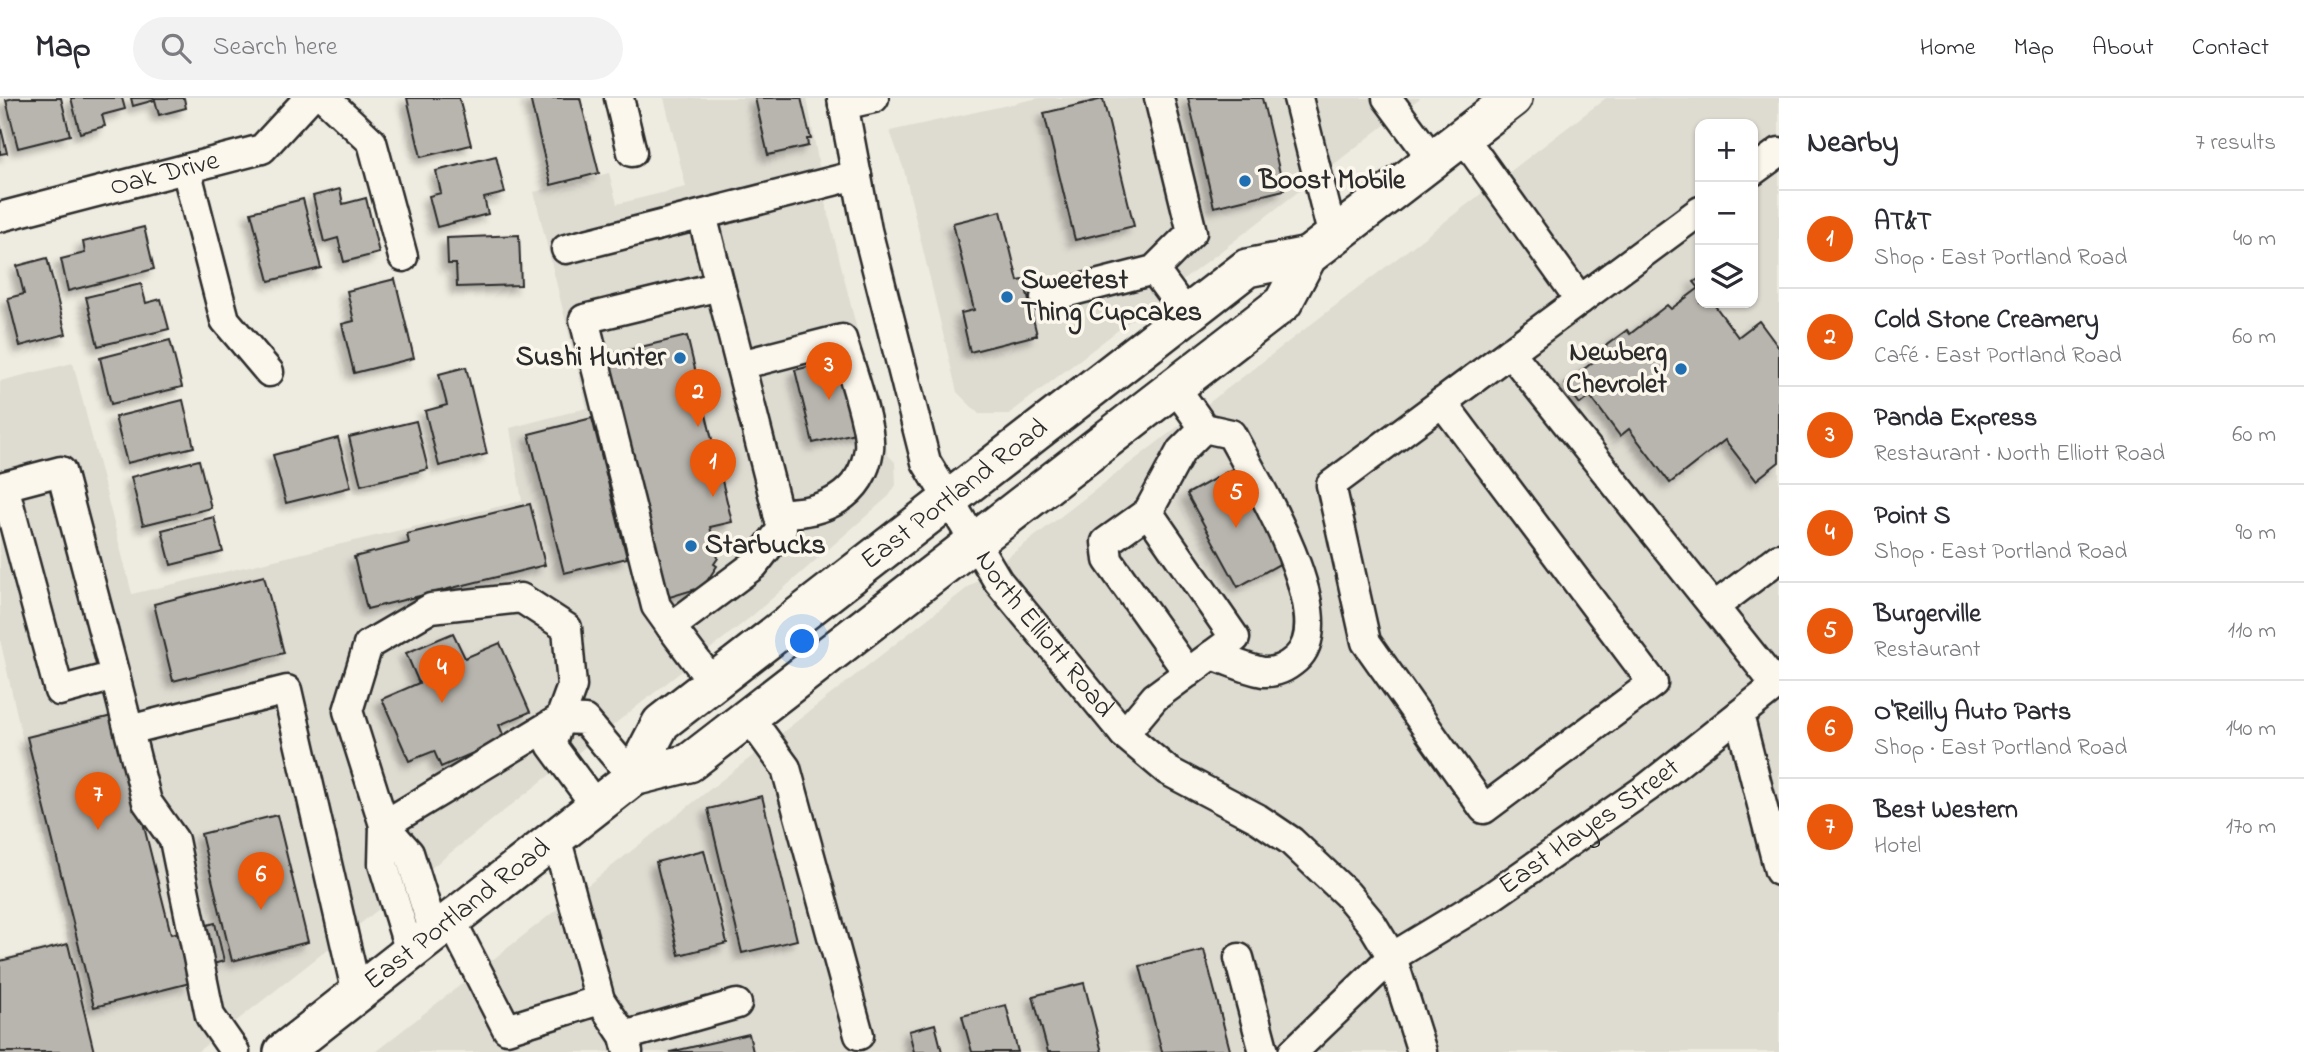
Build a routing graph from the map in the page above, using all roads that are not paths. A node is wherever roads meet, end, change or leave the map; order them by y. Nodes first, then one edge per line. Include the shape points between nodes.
1 (309, 98) edge
2 (325, 98) edge
3 (620, 98) edge
4 (874, 98) edge
5 (1159, 98) edge
6 (1298, 98) edge
7 (1387, 98) edge
8 (1513, 98) edge
9 (843, 102) edge
10 (1463, 137) junction
11 (632, 152) dead end
12 (1779, 152) edge
13 (1433, 160) junction
14 (1758, 168) edge
15 (186, 169) junction
16 (857, 175) junction
17 (702, 215) junction
18 (1695, 215) edge
19 (0, 216) edge
20 (1320, 246) junction
21 (566, 249) dead end
22 (403, 257) dead end
23 (1154, 271) junction
24 (720, 286) junction
25 (1045, 298) dead end
26 (1580, 300) junction
27 (1187, 315) junction
28 (1510, 352) junction
29 (740, 365) junction
30 (270, 372) dead end
31 (1175, 387) junction
32 (1442, 402) junction
33 (1204, 428) junction
34 (948, 499) junction
35 (1148, 512) junction
36 (778, 513) junction
37 (974, 541) junction
38 (1779, 558) edge
39 (1714, 607) junction
40 (671, 628) junction
41 (1212, 655) junction
42 (1188, 673) junction
43 (115, 676) junction
44 (713, 683) junction
45 (1778, 684) edge
46 (1739, 715) junction
47 (748, 717) junction
48 (560, 719) junction
49 (129, 730) junction
50 (1124, 734) junction
51 (633, 777) junction
52 (596, 806) junction
53 (384, 825) junction
54 (556, 837) junction
55 (1779, 871) edge
56 (432, 935) junction
57 (1392, 957) junction
58 (1239, 958) dead end
59 (357, 994) junction
60 (600, 1000) junction
61 (737, 1004) dead end
62 (859, 1035) dead end
63 (626, 1044) edge
64 (235, 1052) edge
65 (283, 1052) edge
66 (1264, 1052) edge
67 (1293, 1052) edge
68 (1422, 1052) edge

1 - 15 street, Oak Drive via 262,149
2 - 22 street via 372,142
3 - 11 street
4 - 9 street
5 - 23 street via 1192,232
6 - 20 street
7 - 13 street
8 - 10 main road, East Portland Road
9 - 16 street, North Elliott Road
10 - 13 main road, East Portland Road
10 - 26 street
12 - 14 street
13 - 20 main road, East Portland Road
15 - 19 street, Oak Drive
15 - 30 street via 225,320
16 - 17 street
16 - 34 street, North Elliott Road via 926,462
17 - 21 street
17 - 24 street
18 - 26 street
20 - 27 main road, East Portland Road via 1247,268
20 - 31 main road, East Portland Road via 1283,303
23 - 25 street
23 - 27 street
24 - 29 street
24 - 40 street via 584,319 656,606
26 - 28 street
27 - 34 main road, East Portland Road
28 - 32 street
28 - 39 street
29 - 36 street
29 - 36 street via 842,339 866,425 870,447 860,477 847,495 827,507 799,514
31 - 33 street
31 - 37 main road, East Portland Road
32 - 32 street via 1331,485 1366,642 1484,809 1653,683
33 - 35 street via 1181,452
33 - 41 street via 1231,434 1295,555 1311,633 1303,653 1286,668 1264,672
34 - 37 street, North Elliott Road
34 - 44 main road, East Portland Road
35 - 41 street via 1235,638
35 - 42 street via 1106,542 1108,559
36 - 40 street via 782,529 754,565
37 - 47 main road, East Portland Road
37 - 50 street, North Elliott Road via 998,581
38 - 39 street
39 - 45 street
40 - 44 street
41 - 42 street
42 - 50 street via 1155,697
43 - 43 street via 61,471 5,486 59,691
43 - 49 street
44 - 51 main road, East Portland Road via 661,723
45 - 46 street, East Hayes Street
46 - 55 street
46 - 57 street, East Hayes Street via 1648,787 1489,899
47 - 51 main road, East Portland Road via 689,763
47 - 62 street via 786,768
48 - 51 street via 585,720
48 - 52 street via 551,745
48 - 53 street
48 - 53 street via 572,686 567,628 521,598 431,608 368,645 348,711
49 - 59 street via 287,690
49 - 64 street via 147,803 174,840 210,1016
50 - 57 street, North Elliott Road via 1168,771 1291,841 1347,894
51 - 52 main road, East Portland Road
52 - 54 main road, East Portland Road
53 - 56 street via 383,864
54 - 56 main road, East Portland Road
54 - 60 street
56 - 59 main road, East Portland Road
56 - 60 street via 507,1029
57 - 67 street, East Hayes Street
57 - 68 street, North Elliott Road
58 - 66 street
59 - 65 main road, East Portland Road
60 - 63 street
61 - 63 street

